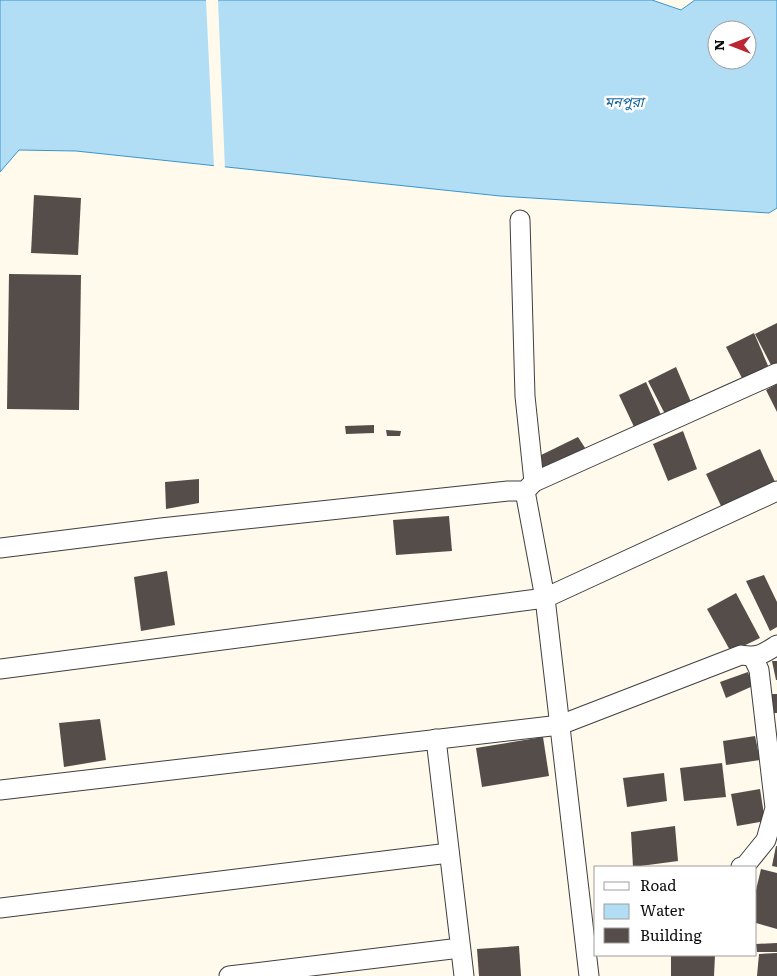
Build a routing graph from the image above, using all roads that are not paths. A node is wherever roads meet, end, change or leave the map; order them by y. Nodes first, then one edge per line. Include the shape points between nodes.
1 (520, 220) dead end
2 (777, 373) edge
3 (530, 487) junction
4 (777, 491) edge
5 (0, 548) edge
6 (545, 598) junction
7 (777, 645) edge
8 (753, 657) junction
9 (0, 669) edge
10 (560, 725) junction
11 (436, 739) junction
12 (0, 790) edge
13 (449, 853) junction
14 (745, 866) edge
15 (0, 908) edge
16 (588, 908) edge
17 (460, 948) junction
18 (229, 976) edge
19 (464, 976) edge
20 (589, 976) edge

1 - 3 street
2 - 3 street
3 - 5 street
3 - 6 street
4 - 6 street
6 - 9 street
6 - 10 street
7 - 8 street
8 - 10 street via 741,656
8 - 14 street via 759,670 775,808 766,840
10 - 11 street
10 - 16 street
11 - 12 street
11 - 13 street
13 - 15 street
13 - 17 street
16 - 20 street
17 - 18 street
17 - 19 street

